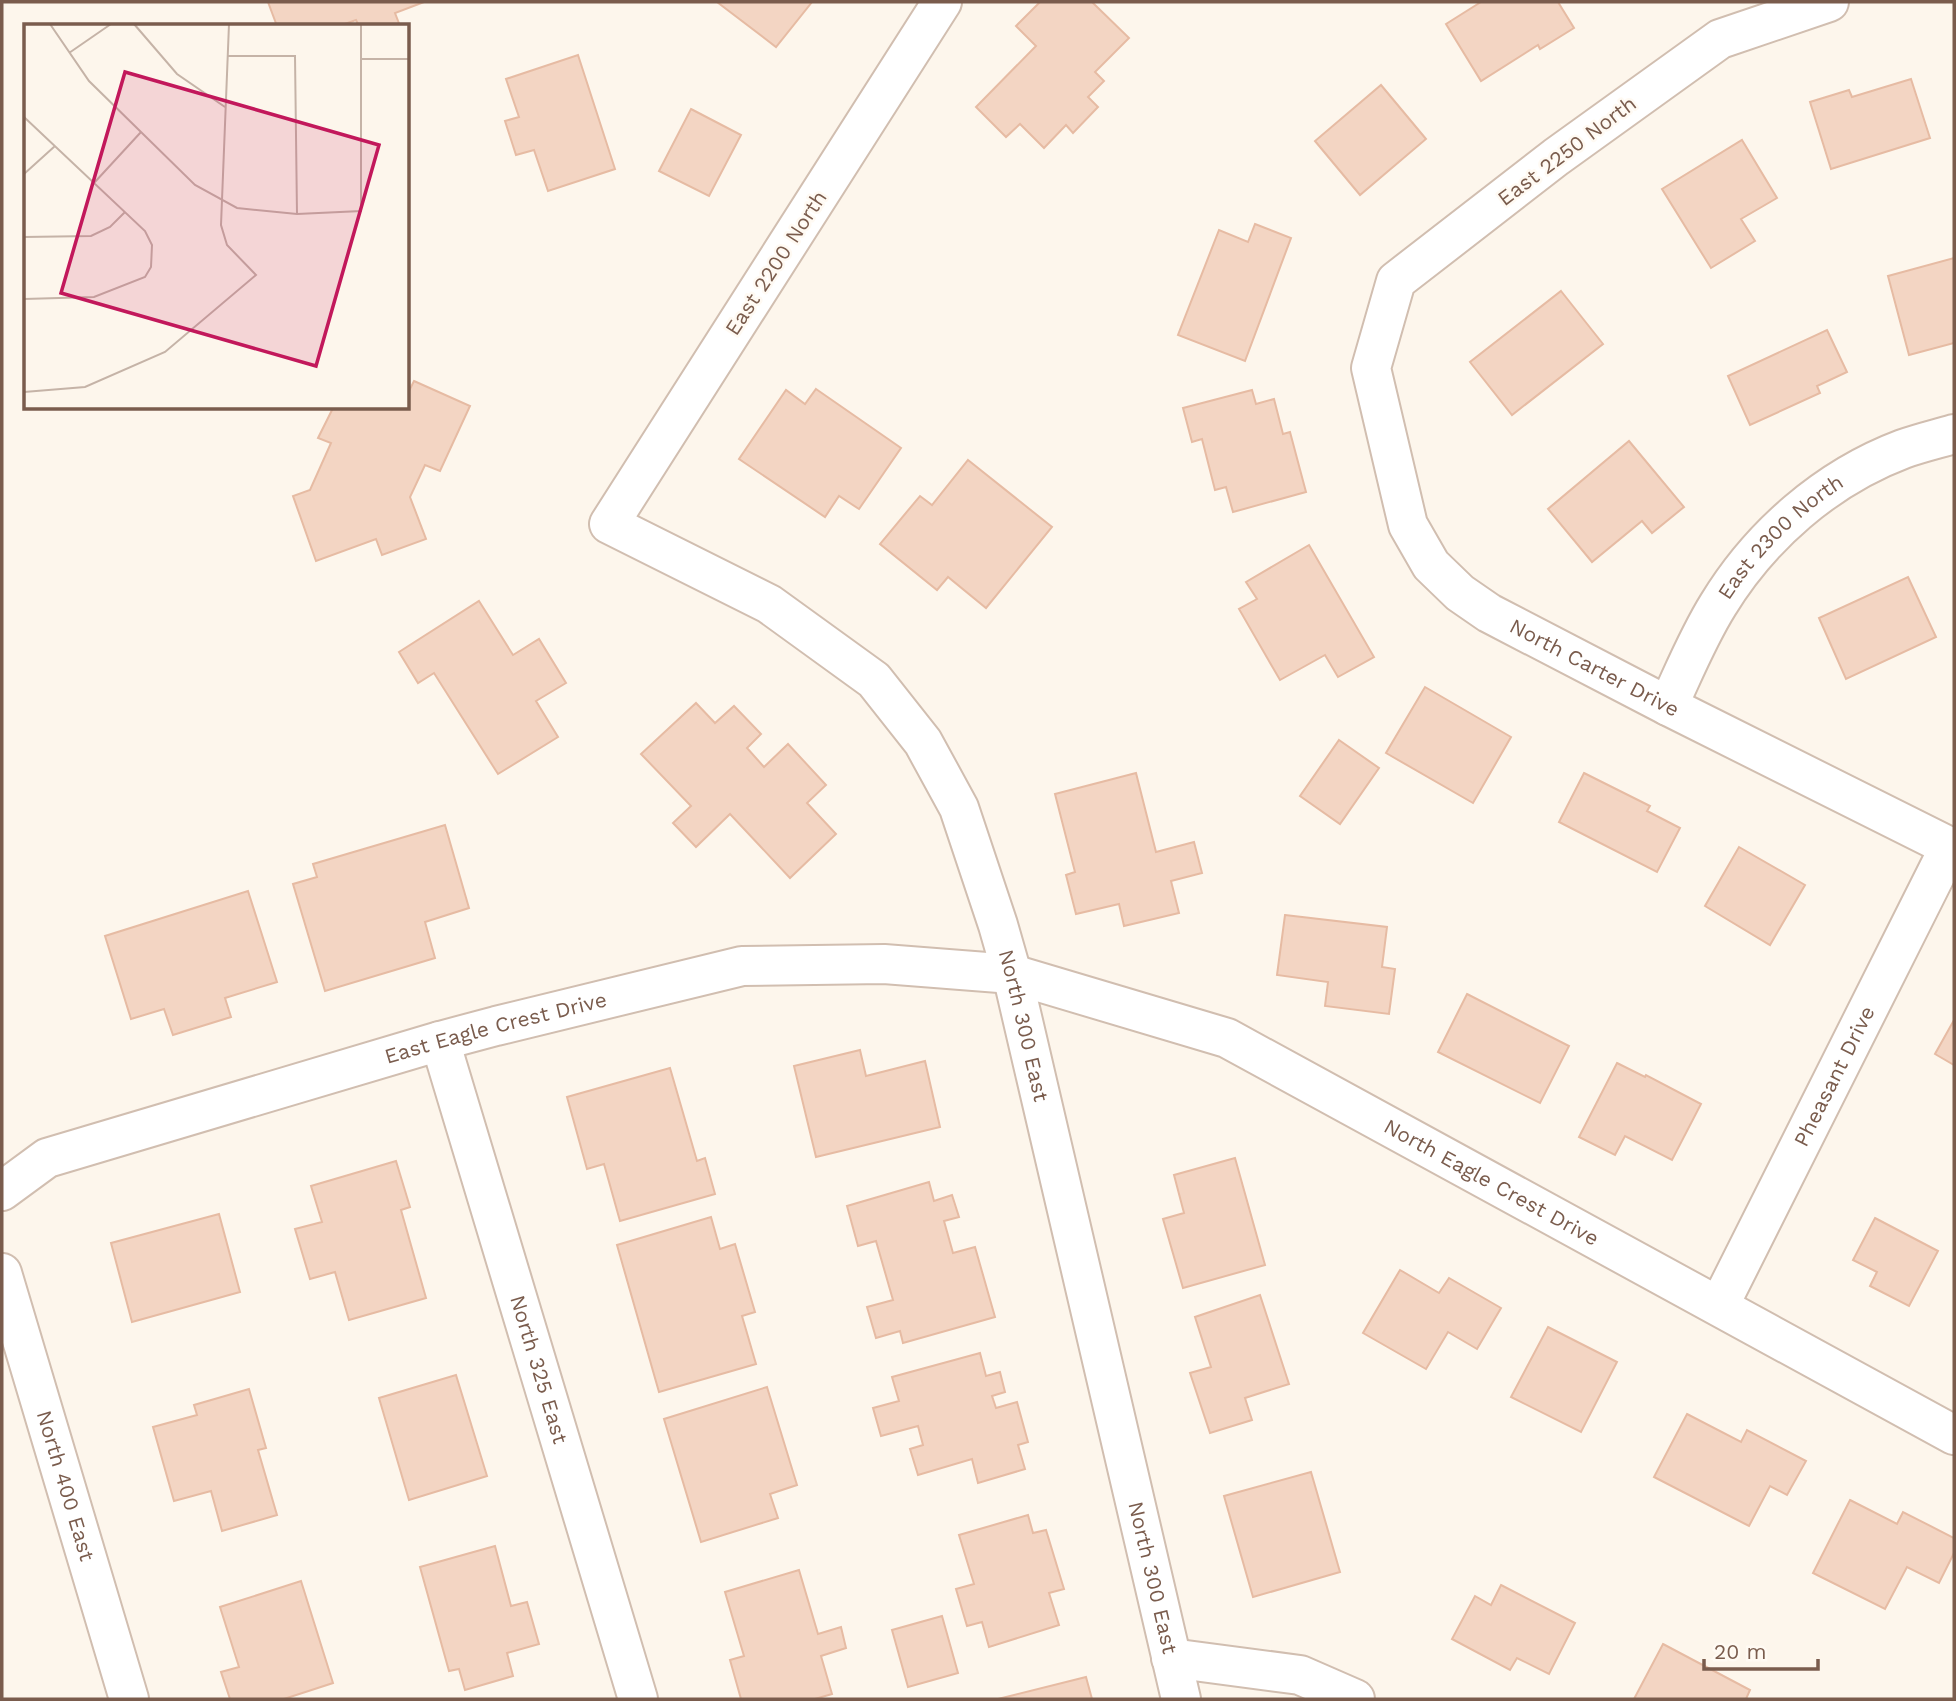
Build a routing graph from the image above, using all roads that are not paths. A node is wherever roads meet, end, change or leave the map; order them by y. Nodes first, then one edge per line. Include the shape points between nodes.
1 (943, 2) edge
2 (1829, 2) edge
3 (1371, 368) joint
4 (1954, 434) edge
5 (608, 524) joint
6 (1668, 706) junction
7 (1952, 847) edge
8 (1012, 974) junction
9 (440, 1041) junction
10 (2, 1191) edge
11 (2, 1273) edge
12 (1719, 1306) junction
13 (1954, 1435) edge
14 (1171, 1658) junction
15 (129, 1699) edge
16 (638, 1699) edge
17 (1181, 1699) edge
18 (1354, 1699) edge

1 - 5 street, East 2200 North
2 - 3 street, East 2250 North via 1720,39 1556,157 1396,281
3 - 6 street, North Carter Drive via 1408,525 1431,565 1489,613
4 - 6 street, East 2300 North via 1902,449 1865,467 1823,492 1780,527 1745,565 1717,606
5 - 8 street, North 300 East via 769,604 874,680 923,742 960,808
6 - 7 street, North Carter Drive
7 - 12 street, Pheasant Drive
8 - 9 street, East Eagle Crest Drive via 884,964 742,966
8 - 12 street, North Eagle Crest Drive via 1227,1038
8 - 14 street, North 300 East
9 - 10 street, East Eagle Crest Drive via 47,1158
9 - 16 street, North 325 East
11 - 15 street, North 400 East
12 - 13 street, North Eagle Crest Drive
14 - 17 street, North 300 East
14 - 18 street via 1300,1675

